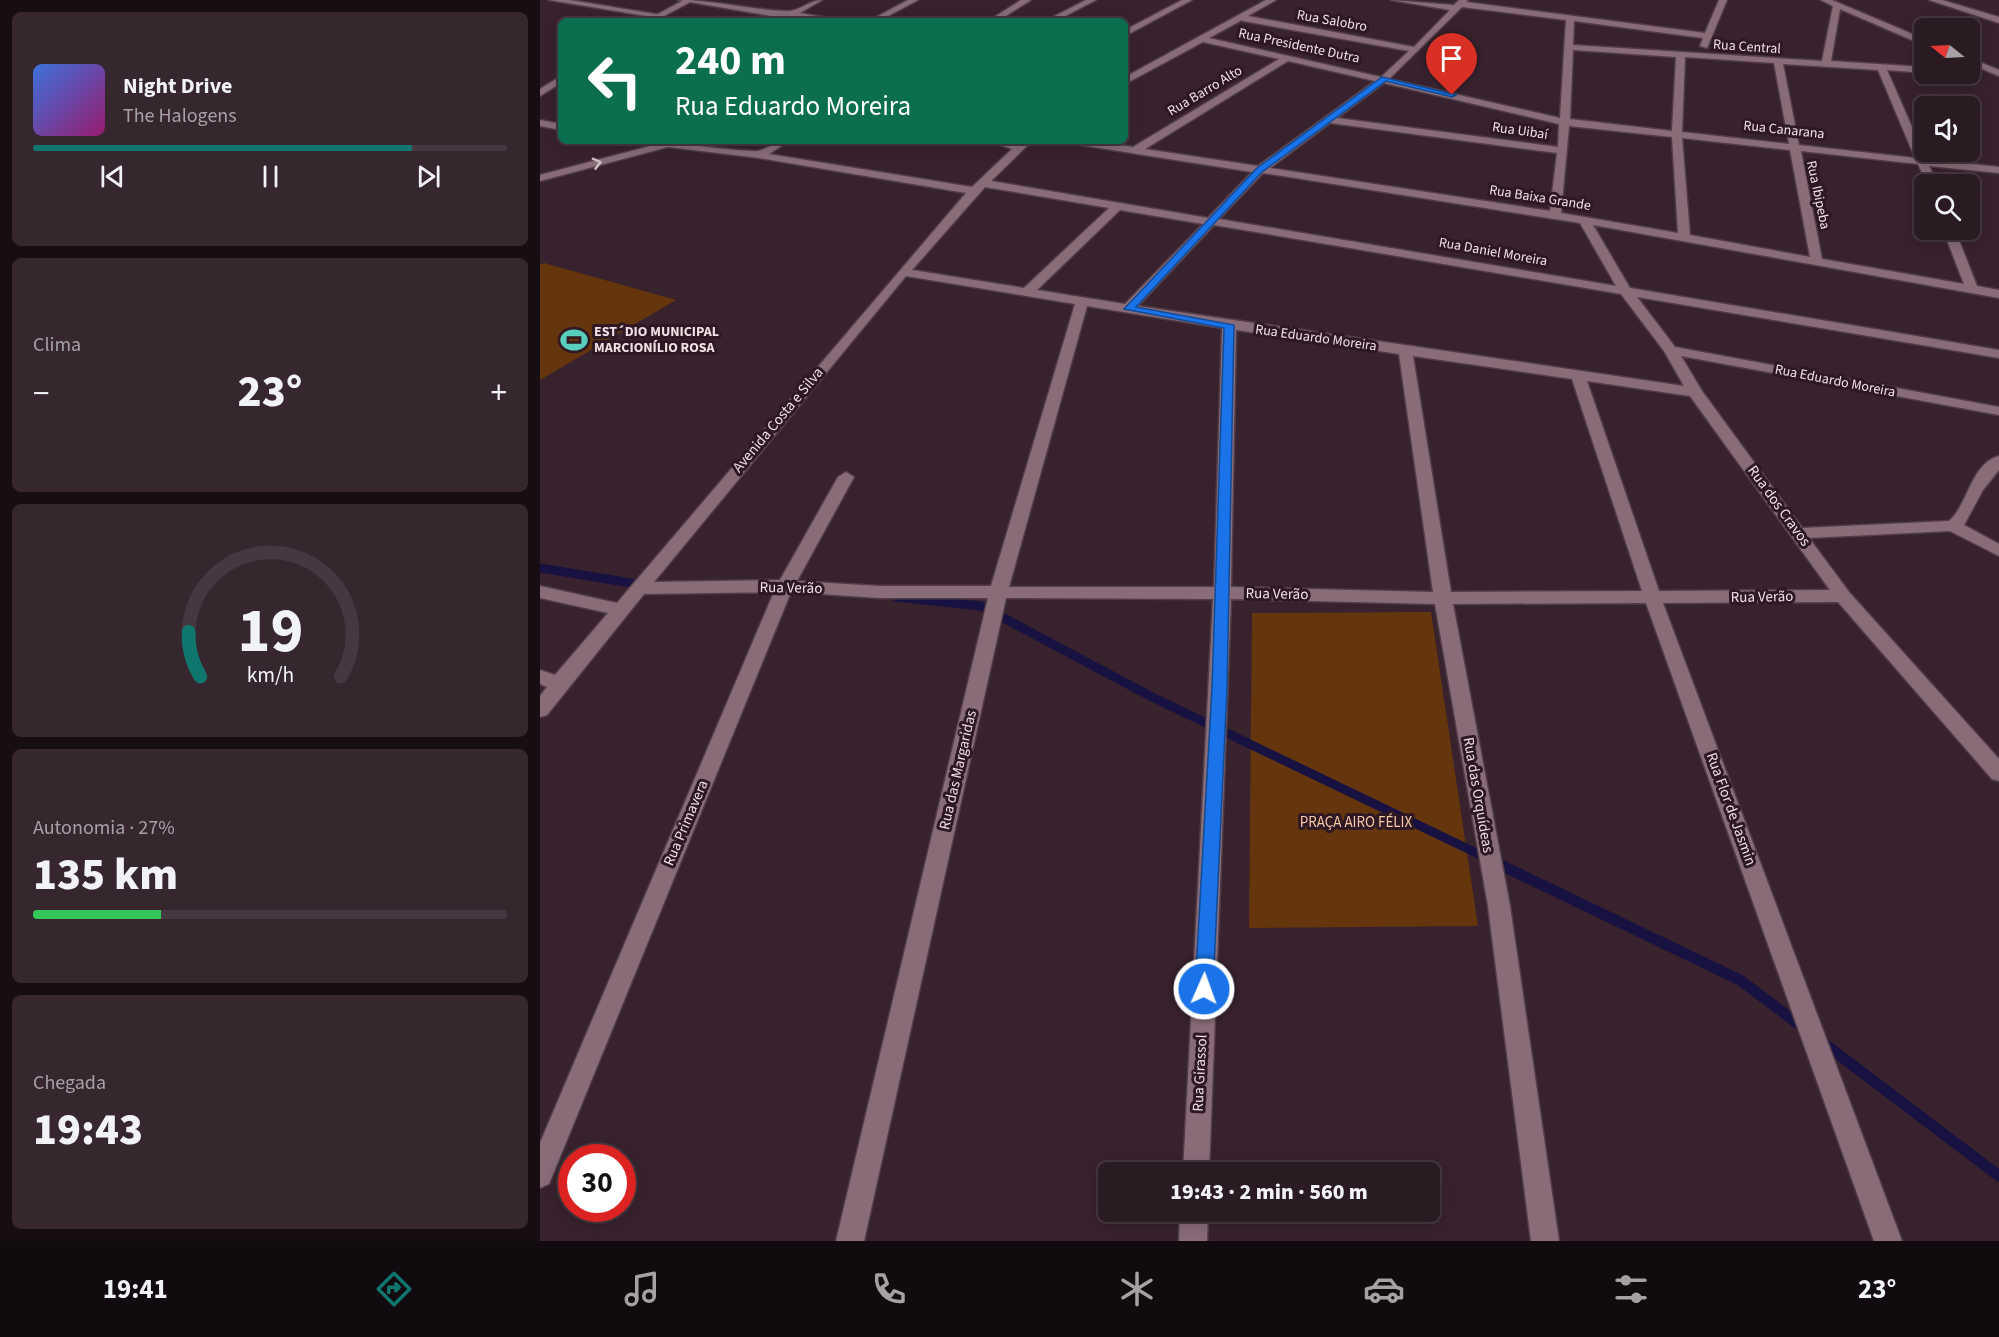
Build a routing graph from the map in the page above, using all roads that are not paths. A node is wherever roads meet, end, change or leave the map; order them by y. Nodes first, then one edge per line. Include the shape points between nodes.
1 (553, 0) edge
2 (682, 0) edge
3 (689, 0) edge
4 (818, 0) edge
5 (914, 0) edge
6 (1027, 0) edge
7 (1092, 0) edge
8 (1188, 0) edge
9 (1272, 0) edge
10 (1395, 0) edge
11 (1723, 0) edge
12 (1825, 0) edge
13 (1932, 0) edge
14 (1460, 4) edge
15 (1837, 5) junction
16 (658, 15) junction
17 (790, 15) junction
18 (1570, 17) junction
19 (654, 18) edge
20 (784, 18) edge
21 (816, 18) edge
22 (879, 18) edge
23 (997, 18) edge
24 (1055, 18) edge
25 (1243, 18) junction
26 (1999, 20) edge
27 (1128, 31) edge
28 (1708, 36) junction
29 (1914, 38) edge
30 (1202, 39) junction
31 (1567, 47) junction
32 (1416, 51) junction
33 (1681, 56) junction
34 (1289, 57) junction
35 (1701, 57) junction
36 (1778, 62) junction
37 (1999, 64) edge
38 (1826, 65) junction
39 (1980, 66) edge
40 (1881, 68) junction
41 (1914, 70) edge
42 (1994, 74) edge
43 (1130, 75) edge
44 (1384, 79) junction
45 (558, 81) edge
46 (540, 93) edge
47 (1330, 120) junction
48 (1565, 122) junction
49 (540, 123) edge
50 (558, 126) edge
51 (1677, 134) junction
52 (1914, 142) edge
53 (669, 144) joint
54 (779, 144) edge
55 (1023, 144) edge
56 (1095, 144) edge
57 (1793, 146) junction
58 (1136, 150) junction
59 (1563, 152) junction
60 (759, 155) junction
61 (1914, 159) edge
62 (1937, 162) edge
63 (1260, 170) junction
64 (1999, 170) edge
65 (540, 178) edge
66 (978, 187) junction
67 (1119, 204) junction
68 (1555, 216) junction
69 (1584, 220) junction
70 (1214, 221) junction
71 (1684, 238) junction
72 (1953, 240) edge
73 (1817, 263) junction
74 (903, 272) junction
75 (1972, 289) junction
76 (1624, 290) junction
77 (1026, 293) junction
78 (1999, 294) edge
79 (1082, 302) junction
80 (1128, 309) junction
81 (1229, 325) junction
82 (1405, 350) junction
83 (1670, 351) junction
84 (1999, 354) edge
85 (1578, 375) junction
86 (1695, 392) junction
87 (1999, 411) edge
88 (1999, 461) edge
89 (846, 477) dead end
90 (1953, 526) junction
91 (1798, 533) junction
92 (1999, 551) edge
93 (783, 586) junction
94 (639, 588) junction
95 (540, 592) edge
96 (998, 592) junction
97 (1223, 593) junction
98 (1844, 596) junction
99 (1443, 598) junction
100 (1653, 599) junction
101 (621, 610) junction
102 (540, 677) edge
103 (559, 684) junction
104 (540, 710) edge
105 (1999, 773) edge
106 (1196, 1162) edge
107 (540, 1175) edge
108 (1194, 1222) edge
109 (850, 1241) edge
110 (1193, 1241) edge
111 (1545, 1241) edge
112 (1888, 1241) edge

1 - 16 street
2 - 3 street
3 - 16 street
3 - 17 street
4 - 17 street
5 - 22 street
6 - 23 street
7 - 24 street
8 - 27 street
9 - 25 street
10 - 14 street
11 - 28 street
12 - 15 street
13 - 26 street
14 - 18 street
14 - 32 street
15 - 29 street
15 - 38 street
16 - 19 street
17 - 20 street
17 - 21 street
18 - 28 street
18 - 31 street
25 - 30 street
25 - 32 street, Rua Salobro
28 - 35 street
30 - 34 street, Rua Presidente Dutra
30 - 43 street
31 - 33 street, Rua Central
31 - 48 street
32 - 44 street
33 - 35 street, Rua Central
33 - 51 street
34 - 44 street, Rua Presidente Dutra
34 - 58 street, Rua Barro Alto
35 - 36 street, Rua Central
36 - 38 street, Rua Central
36 - 57 street, Rua Ibipeba
37 - 42 street
38 - 40 street, Rua Central
39 - 42 street
40 - 41 street, Rua Central
40 - 52 street
44 - 47 street
44 - 48 street, Rua Presidente Dutra
45 - 46 street
47 - 59 street, Rua Uibaí
47 - 63 street
48 - 51 street, Rua Canarana
48 - 59 street
49 - 50 street
51 - 57 street, Rua Canarana
51 - 71 street
53 - 60 street, Rua Daniel Moreira
65 -> 53 street
54 - 60 street
55 - 66 street, Avenida Costa e Silva
56 - 58 street, Rua Baixa Grande
57 - 61 street, Rua Canarana
57 - 73 street, Rua Ibipeba
58 - 63 street, Rua Baixa Grande
59 - 68 street
60 - 66 street, Rua Daniel Moreira
62 - 64 street, Rua Canarana
63 - 68 street, Rua Baixa Grande
63 - 70 street
66 - 67 street, Rua Daniel Moreira
66 - 74 street, Avenida Costa e Silva
67 - 70 street, Rua Daniel Moreira
67 - 77 street
68 - 69 street, Rua Baixa Grande
69 - 71 street, Rua Baixa Grande
69 - 76 street, Rua dos Cravos
70 - 76 street, Rua Daniel Moreira
70 - 80 street
71 - 73 street, Rua Baixa Grande
72 - 75 street
73 - 75 street, Rua Baixa Grande
74 - 77 street, Rua Eduardo Moreira
74 - 94 street, Avenida Costa e Silva
75 - 78 street, Rua Baixa Grande
76 - 83 street, Rua dos Cravos
76 - 84 street, Rua Daniel Moreira
77 - 79 street, Rua Eduardo Moreira
79 - 80 street, Rua Eduardo Moreira
79 - 96 street, Rua das Margaridas
80 - 81 street, Rua Eduardo Moreira
81 - 82 street, Rua Eduardo Moreira
81 - 97 street, Rua Girassol
82 - 85 street, Rua Eduardo Moreira
82 - 99 street, Rua das Orquídeas
83 - 86 street, Rua dos Cravos
83 - 87 street, Rua Eduardo Moreira
85 - 86 street, Rua Eduardo Moreira
85 - 100 street, Rua Flor de Jasmin
86 - 91 street, Rua dos Cravos
88 - 90 street via 1986,474 1963,517
89 - 93 street, Rua Primavera
90 - 91 street
90 - 92 street
91 - 98 street, Rua dos Cravos
93 - 94 street, Rua Verão
93 - 96 street, Rua Verão
93 - 107 street, Rua Primavera
94 - 101 street, Avenida Costa e Silva
95 - 101 street
96 - 97 street, Rua Verão
96 - 109 street, Rua das Margaridas
97 - 99 street, Rua Verão
97 - 106 street, Rua Girassol
98 - 100 street, Rua Verão
98 - 105 street, Rua dos Cravos
99 - 100 street, Rua Verão
99 - 111 street, Rua das Orquídeas via 1499,906
100 - 112 street, Rua Flor de Jasmin
101 - 103 street, Avenida Costa e Silva
102 - 103 street
103 - 104 street, Avenida Costa e Silva
108 - 110 street

